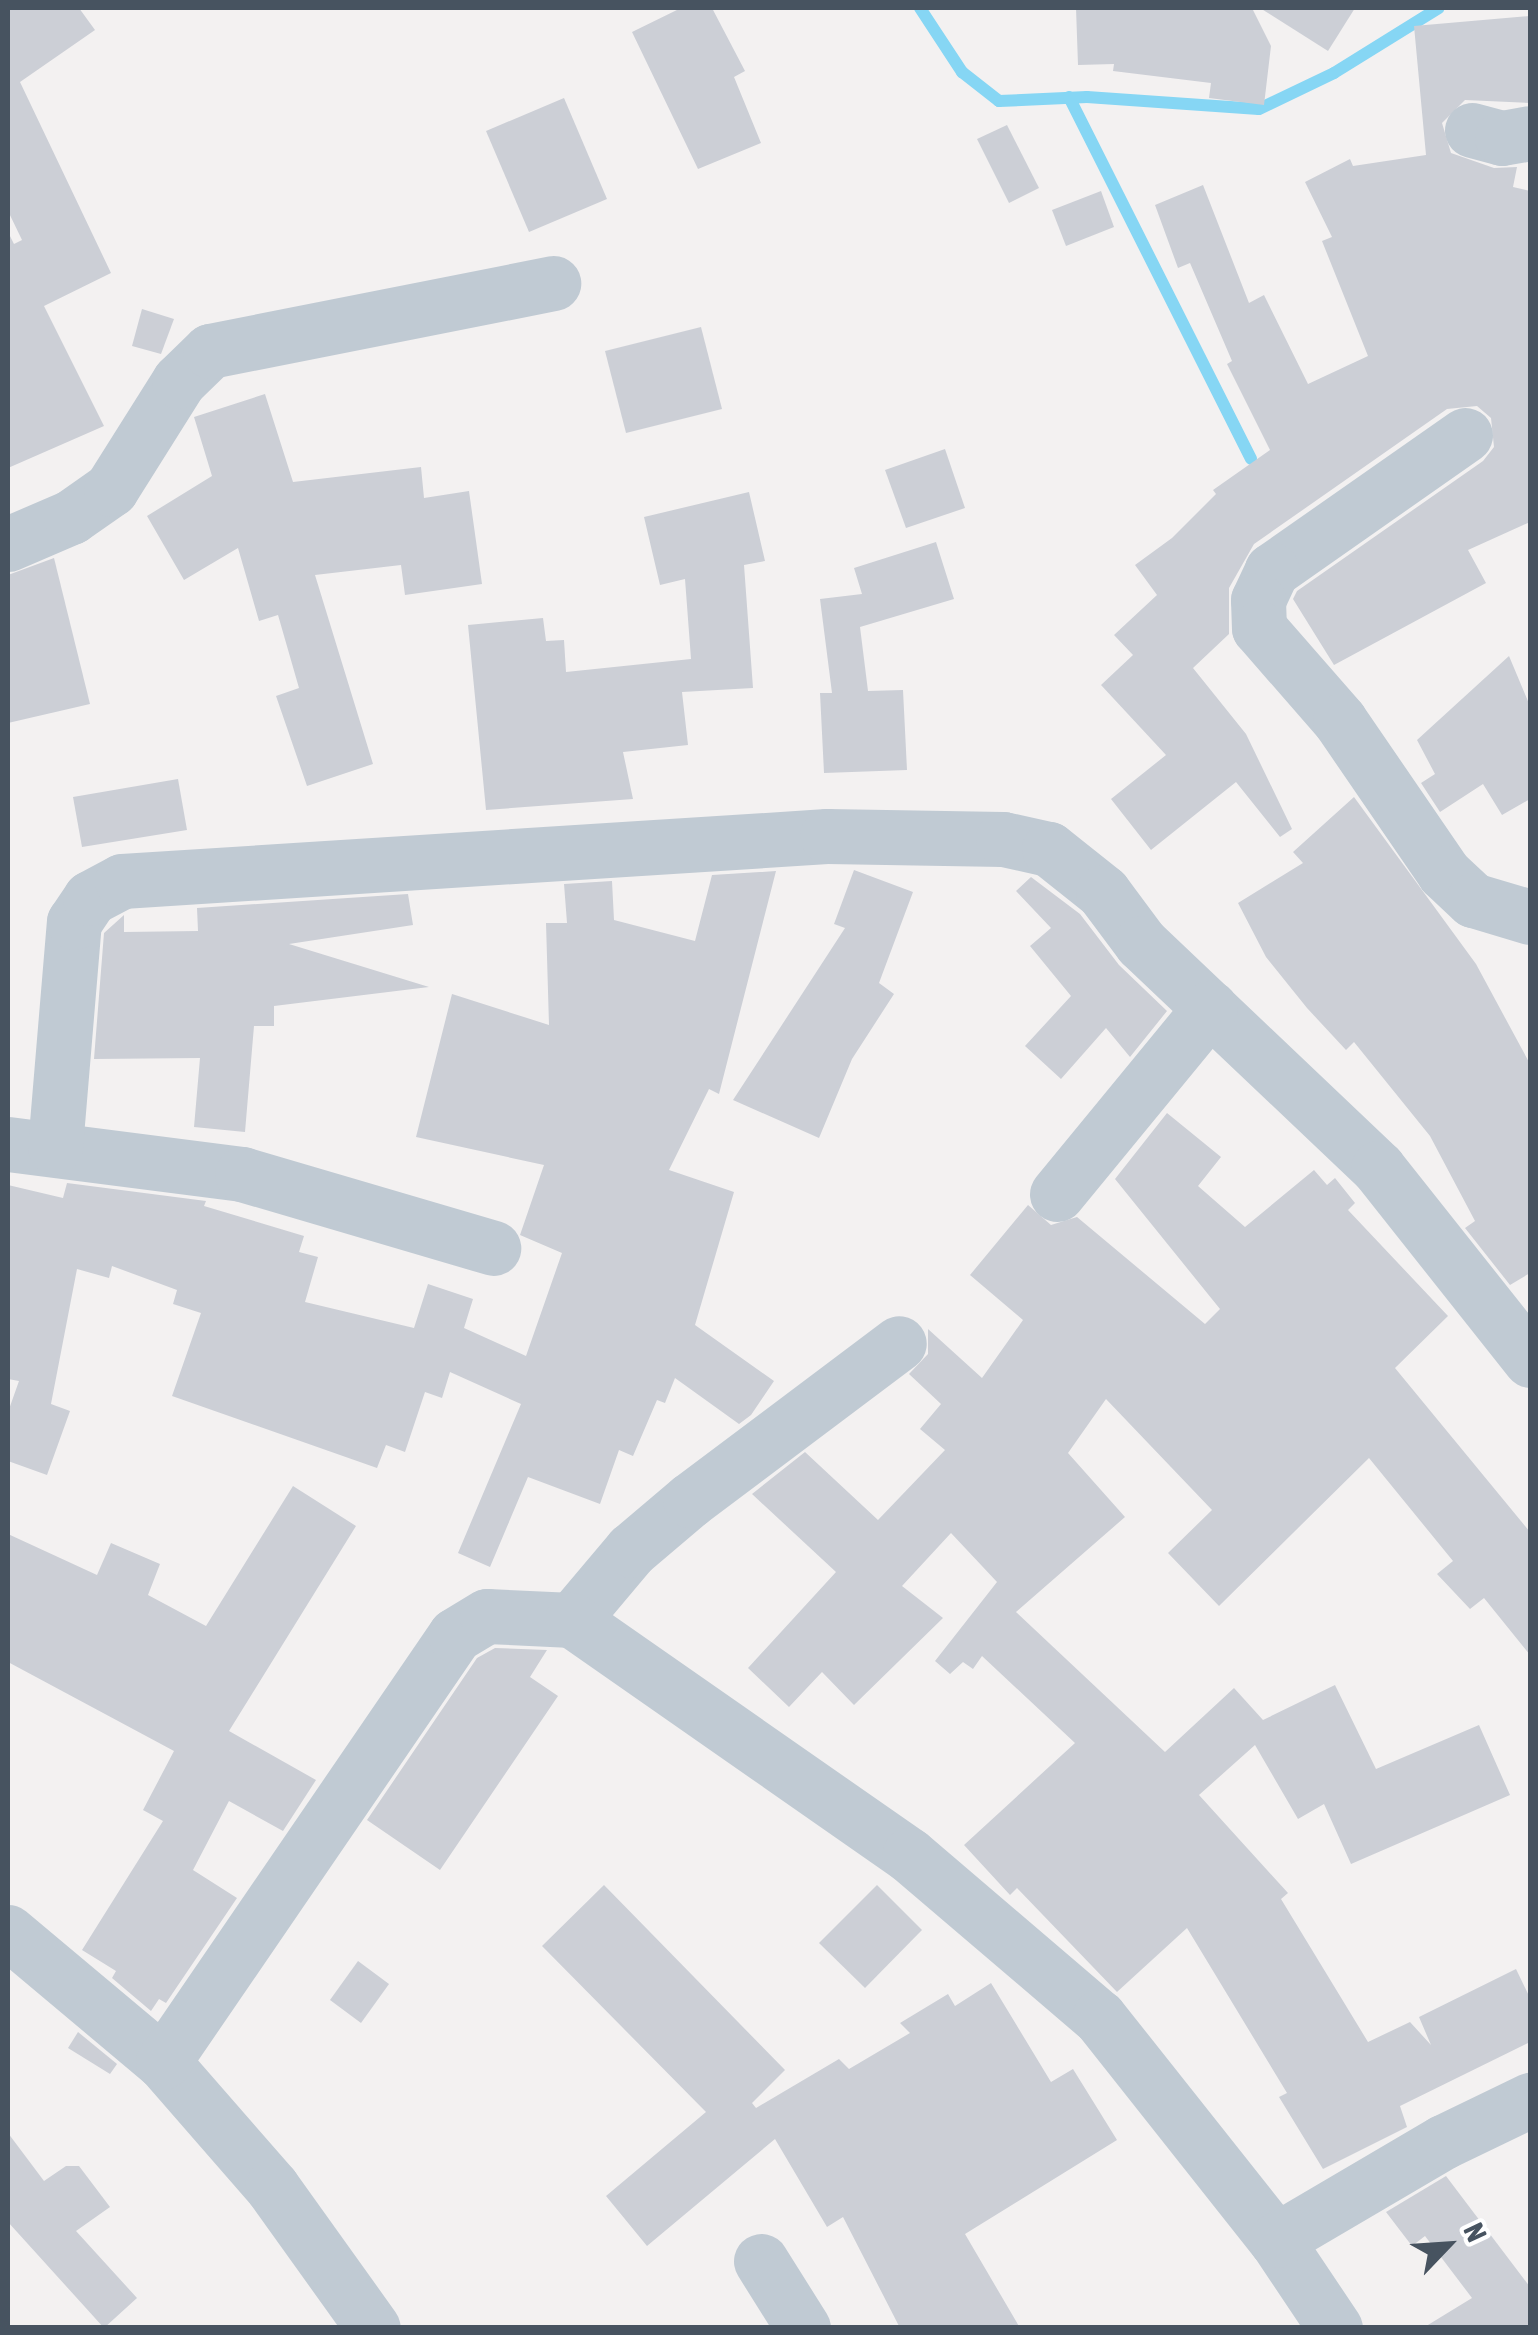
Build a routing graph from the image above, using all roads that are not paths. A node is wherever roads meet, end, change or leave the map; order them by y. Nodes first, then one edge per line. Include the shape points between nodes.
1 (1472, 130) dead end
2 (1530, 133) edge
3 (553, 283) dead end
4 (1465, 435) dead end
5 (8, 544) edge
6 (1530, 917) edge
7 (1210, 1008) junction
8 (31, 1145) edge
9 (1057, 1194) dead end
10 (492, 1248) dead end
11 (899, 1343) dead end
12 (1530, 1360) edge
13 (572, 1620) junction
14 (8, 1932) edge
15 (163, 2062) junction
16 (1530, 2100) edge
17 (1276, 2240) junction
18 (761, 2261) dead end
19 (373, 2328) edge
20 (803, 2328) edge
21 (1336, 2328) edge

1 - 2 street via 1502,138
3 - 5 street via 210,351 179,381 110,489 71,518
4 - 6 street via 1272,570 1258,600 1259,628 1340,721 1444,873 1472,900
7 - 8 street via 1090,881 1050,849 1003,838 827,836 122,881 90,898 74,922
7 - 9 street
7 - 12 street via 1378,1168
8 - 10 street via 242,1174
11 - 13 street via 690,1500 632,1550
13 - 15 street via 487,1616 455,1635
13 - 17 street via 910,1855 1100,2017
14 - 15 street
15 - 19 street via 272,2187
16 - 17 street via 1443,2142
17 - 21 street
18 - 20 street

